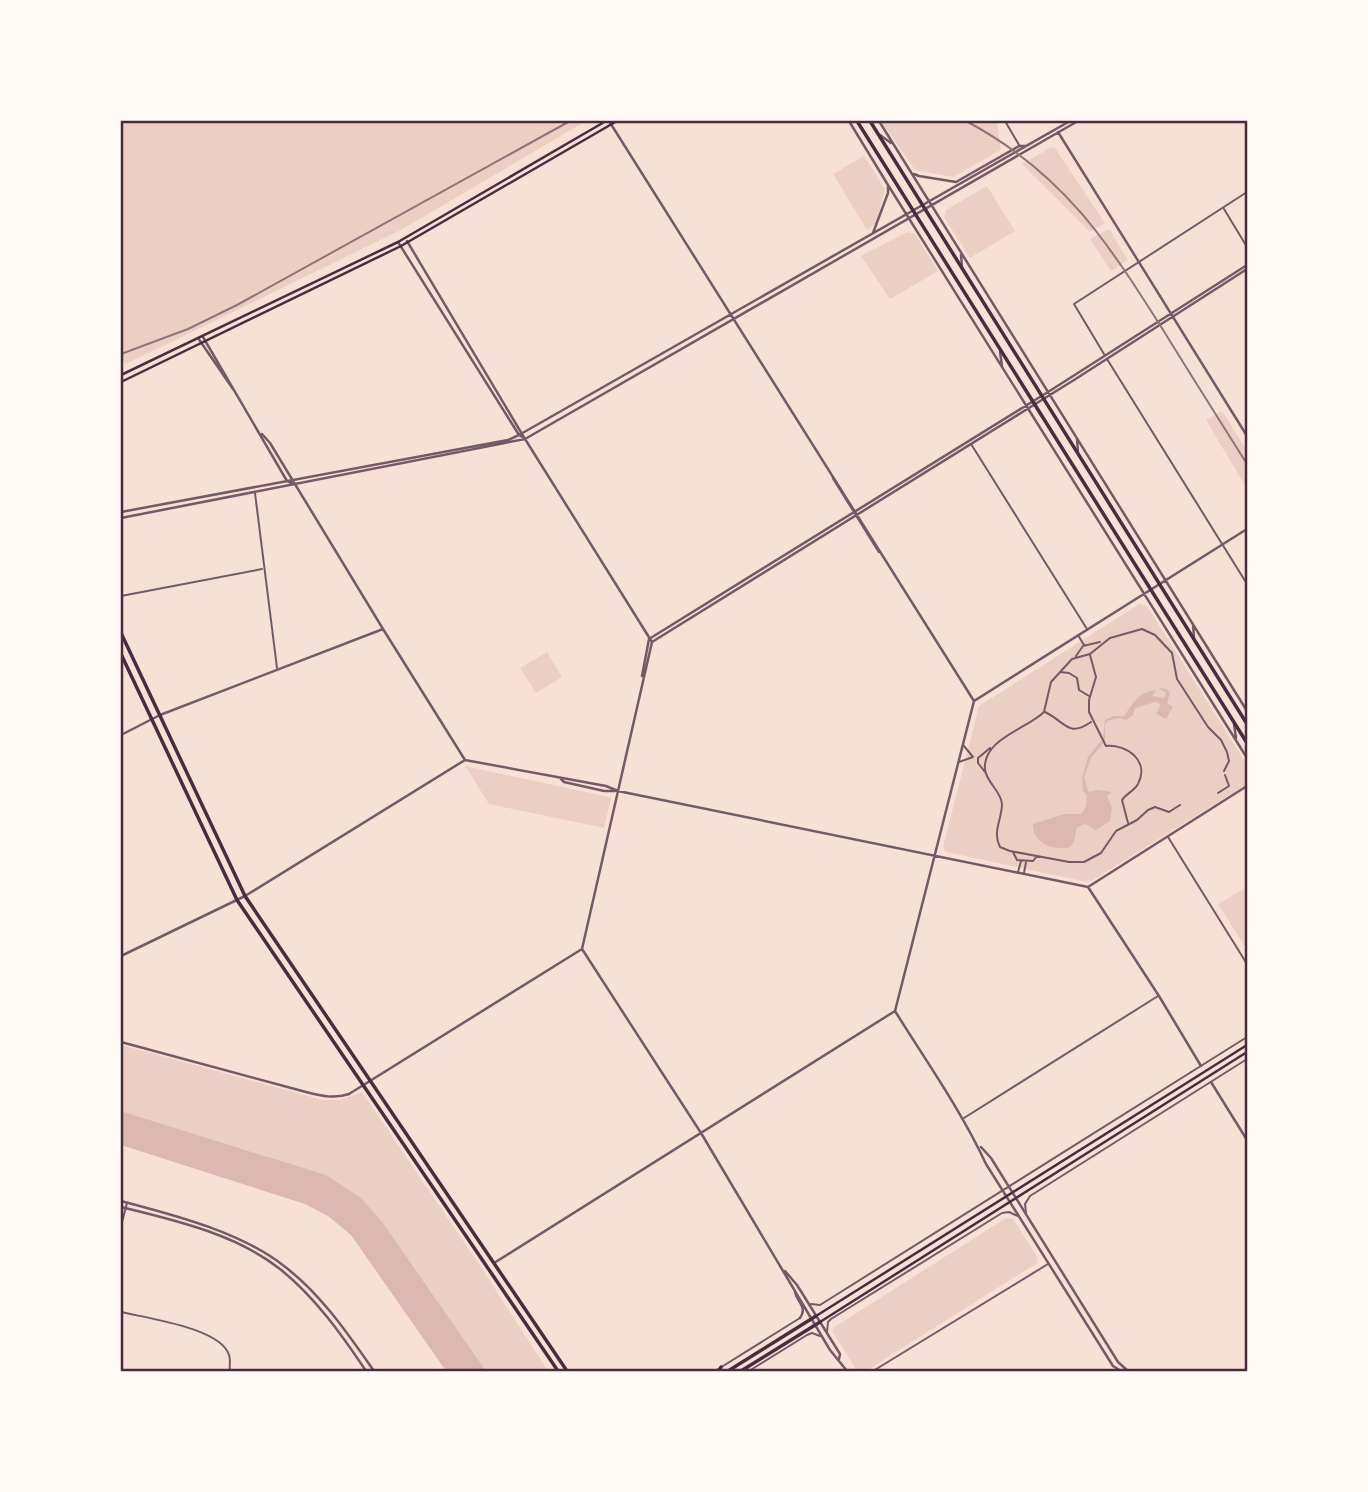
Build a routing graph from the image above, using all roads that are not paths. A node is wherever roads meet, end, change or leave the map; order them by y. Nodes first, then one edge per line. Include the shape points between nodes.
1 (617, 121) edge
2 (849, 121) edge
3 (857, 121) edge
4 (870, 121) edge
5 (879, 121) edge
6 (1005, 121) edge
7 (1070, 121) edge
8 (1078, 121) edge
9 (609, 122) edge
10 (1057, 130) junction
11 (877, 132) junction
12 (869, 141) junction
13 (894, 145) junction
14 (1019, 146) junction
15 (1027, 146) junction
16 (872, 157) junction
17 (911, 172) junction
18 (888, 185) junction
19 (1247, 192) edge
20 (929, 201) junction
21 (932, 206) junction
22 (923, 207) junction
23 (1224, 208) junction
24 (915, 213) junction
25 (907, 214) junction
26 (909, 218) junction
27 (871, 236) junction
28 (406, 240) junction
29 (399, 244) junction
30 (1247, 247) edge
31 (961, 252) junction
32 (1139, 261) junction
33 (1247, 267) edge
34 (962, 268) junction
35 (730, 315) junction
36 (1171, 315) junction
37 (733, 320) junction
38 (200, 337) junction
39 (203, 342) junction
40 (1000, 348) junction
41 (1106, 357) junction
42 (1002, 367) junction
43 (121, 375) edge
44 (121, 382) edge
45 (1049, 394) junction
46 (1043, 398) junction
47 (1034, 403) junction
48 (1027, 407) junction
49 (523, 433) junction
50 (519, 435) junction
51 (1247, 436) edge
52 (1077, 438) junction
53 (525, 439) junction
54 (970, 443) junction
55 (1078, 453) junction
56 (290, 480) junction
57 (294, 484) junction
58 (255, 492) junction
59 (121, 512) edge
60 (855, 513) junction
61 (121, 518) edge
62 (1247, 529) edge
63 (1117, 535) junction
64 (1223, 544) junction
65 (1119, 553) junction
66 (263, 568) junction
67 (1166, 580) junction
68 (1160, 583) junction
69 (1247, 584) edge
70 (1151, 589) junction
71 (1144, 593) junction
72 (121, 596) edge
73 (1192, 622) junction
74 (383, 629) junction
75 (1088, 629) junction
76 (121, 633) edge
77 (1078, 635) junction
78 (1194, 638) junction
79 (650, 641) junction
80 (1102, 642) junction
81 (1085, 646) junction
82 (121, 654) edge
83 (1090, 654) junction
84 (1073, 658) junction
85 (277, 670) junction
86 (1060, 672) junction
87 (1090, 697) junction
88 (974, 701) junction
89 (1247, 711) edge
90 (1044, 712) junction
91 (160, 715) junction
92 (151, 719) junction
93 (1234, 720) junction
94 (1092, 721) junction
95 (1247, 724) edge
96 (121, 735) edge
97 (1236, 740) junction
98 (1247, 743) edge
99 (963, 745) junction
100 (991, 748) junction
101 (973, 757) junction
102 (978, 758) junction
103 (1247, 758) edge
104 (466, 760) junction
105 (958, 762) junction
106 (987, 776) junction
107 (1247, 786) edge
108 (618, 791) junction
109 (1218, 793) dead end
110 (1180, 805) dead end
111 (1128, 824) junction
112 (1168, 836) junction
113 (1012, 851) junction
114 (934, 856) junction
115 (1037, 856) junction
116 (1021, 861) junction
117 (1026, 862) junction
118 (1018, 873) junction
119 (1024, 874) junction
120 (1088, 887) junction
121 (244, 896) junction
122 (237, 900) junction
123 (582, 949) junction
124 (121, 956) edge
125 (1247, 964) edge
126 (1159, 996) junction
127 (895, 1011) junction
128 (1247, 1037) edge
129 (121, 1042) edge
130 (1247, 1045) edge
131 (1247, 1052) edge
132 (1247, 1059) edge
133 (1201, 1066) junction
134 (370, 1080) junction
135 (1211, 1082) junction
136 (362, 1085) junction
137 (963, 1119) junction
138 (701, 1133) junction
139 (1247, 1140) edge
140 (979, 1144) junction
141 (1009, 1188) junction
142 (1004, 1191) junction
143 (1012, 1193) junction
144 (1007, 1196) junction
145 (1016, 1199) junction
146 (121, 1201) edge
147 (1011, 1202) junction
148 (127, 1203) junction
149 (123, 1208) edge
150 (1026, 1214) junction
151 (1020, 1217) junction
152 (121, 1226) edge
153 (493, 1263) junction
154 (1049, 1263) junction
155 (784, 1270) junction
156 (795, 1292) junction
157 (808, 1303) junction
158 (121, 1312) edge
159 (815, 1317) junction
160 (800, 1318) joint
161 (818, 1323) junction
162 (827, 1333) junction
163 (823, 1338) junction
164 (839, 1359) junction
165 (718, 1370) edge
166 (230, 1371) edge
167 (366, 1371) edge
168 (374, 1371) edge
169 (558, 1371) edge
170 (567, 1371) edge
171 (728, 1371) edge
172 (741, 1371) edge
173 (749, 1371) edge
174 (847, 1371) edge
175 (873, 1371) edge
176 (1124, 1371) edge

1 - 9 main road
2 - 16 street
3 - 12 main road
4 - 11 main road
5 - 13 street
6 - 14 street
7 - 10 street
8 - 10 street
9 - 28 main road
9 - 35 street
10 - 15 street
10 - 21 street
10 - 32 street
11 - 13 street
11 - 22 main road
12 - 16 street
12 - 24 main road
13 - 17 street
14 - 15 street
14 - 17 street via 956,182
15 - 20 street
16 - 18 street
17 - 20 street
18 - 25 street
18 - 27 street
19 - 23 street
20 - 21 street
20 - 22 street
21 - 22 street
21 - 31 street
22 - 24 street
22 - 34 main road
23 - 30 street
23 - 32 street
24 - 25 street
24 - 26 street
24 - 40 main road
25 - 26 street
25 - 27 street
26 - 37 street
26 - 42 street
27 - 35 street
28 - 29 main road
28 - 49 street
29 - 38 main road
29 - 39 main road
29 - 50 street
31 - 34 street
31 - 45 street
32 - 36 street
32 - 41 street via 1074,304
33 - 36 street
34 - 46 main road
35 - 37 street
35 - 49 street
36 - 41 street
36 - 51 street
37 - 53 street
37 - 60 street
38 - 39 street
38 - 43 main road
39 - 44 main road
39 - 56 street
40 - 42 street
40 - 47 main road
41 - 45 street
41 - 64 street
42 - 48 street
45 - 46 street
45 - 52 street
46 - 47 street
46 - 55 main road
47 - 48 street
47 - 63 main road
48 - 54 street
48 - 60 street
48 - 65 street
49 - 50 street
49 - 53 street
50 - 53 street
50 - 56 street
52 - 55 street
52 - 67 street
53 - 57 street
53 - 79 street
54 - 60 street
54 - 75 street
55 - 68 main road
56 - 57 street
56 - 59 street
57 - 58 street
57 - 74 street
58 - 61 street
58 - 66 street
60 - 79 street
60 - 88 street
62 - 64 street
63 - 65 street
63 - 70 main road
64 - 67 street
64 - 69 street
65 - 71 street
66 - 72 street
66 - 85 street
67 - 68 street
67 - 73 street
68 - 70 street
68 - 78 main road
70 - 71 street
70 - 93 main road
71 - 75 street
71 - 97 street
73 - 78 street
73 - 89 street
74 - 85 street
74 - 104 street
75 - 77 street
76 - 91 main road
77 - 81 street
77 - 88 street
78 - 95 main road
79 - 108 street
80 - 81 street
80 - 83 street
80 - 109 street via 1142,629 1168,648 1177,679 1227,752 1229,786
81 - 84 street
82 - 92 main road
83 - 84 street
83 - 87 street via 1096,677
84 - 86 street
85 - 91 street
86 - 87 street via 1077,678 1081,693
86 - 90 street via 1051,682
87 - 94 street
88 - 99 street
90 - 94 street via 1074,730
90 - 100 street
91 - 92 street
91 - 121 main road
92 - 96 street
92 - 122 main road
93 - 97 street
93 - 98 main road
94 - 111 street via 1106,746 1127,748 1140,763 1139,782 1122,800
97 - 103 street
99 - 101 street
99 - 105 street
100 - 102 street
100 - 106 street
101 - 102 street
101 - 105 street
102 - 106 street
104 - 108 street
104 - 121 street
105 - 114 street
106 - 113 street via 1002,804 998,842
107 - 112 street
108 - 114 street
108 - 123 street
110 - 111 street via 1169,812 1152,808
111 - 115 street via 1112,835 1101,853 1084,862
112 - 120 street
112 - 125 street
113 - 115 street
113 - 116 street
114 - 118 street
114 - 127 street
115 - 117 street
116 - 117 street
116 - 118 street
117 - 119 street
118 - 119 street
119 - 120 street
120 - 126 street
121 - 122 street
121 - 134 main road
122 - 124 street
122 - 136 main road
123 - 134 street
123 - 138 street
126 - 133 street
126 - 137 street
127 - 137 street
127 - 138 street
128 - 133 street
129 - 136 street via 330,1098
130 - 143 main road
131 - 145 main road
132 - 135 street
133 - 141 street
134 - 136 street
134 - 153 main road
135 - 139 street
135 - 150 street via 1030,1196
136 - 169 main road
137 - 140 street
138 - 153 street
138 - 155 street
140 - 141 street
140 - 142 street
141 - 142 street
141 - 143 street
142 - 144 street
142 - 157 street via 820,1305
143 - 144 main road
143 - 145 street
144 - 147 street
144 - 159 main road
145 - 147 main road
145 - 150 street
146 - 148 street
147 - 151 street
147 - 161 main road
148 - 149 street
148 - 168 street via 215,1230 271,1256 320,1300
149 - 152 street
149 - 167 street via 213,1233 271,1263 314,1302
150 - 176 street
151 - 154 street
151 - 162 street via 1002,1213 831,1319
153 - 170 main road
154 - 175 street
154 - 176 street via 1113,1366
155 - 156 street
155 - 157 street
156 - 159 street
156 - 160 street via 803,1307
157 - 159 street
158 - 166 street via 207,1333 222,1343
159 - 161 street
159 - 171 main road
160 - 165 street
161 - 162 street
161 - 163 street
161 - 172 main road
162 - 164 street
163 - 164 street
163 - 173 street via 818,1333 807,1335
164 - 174 street

